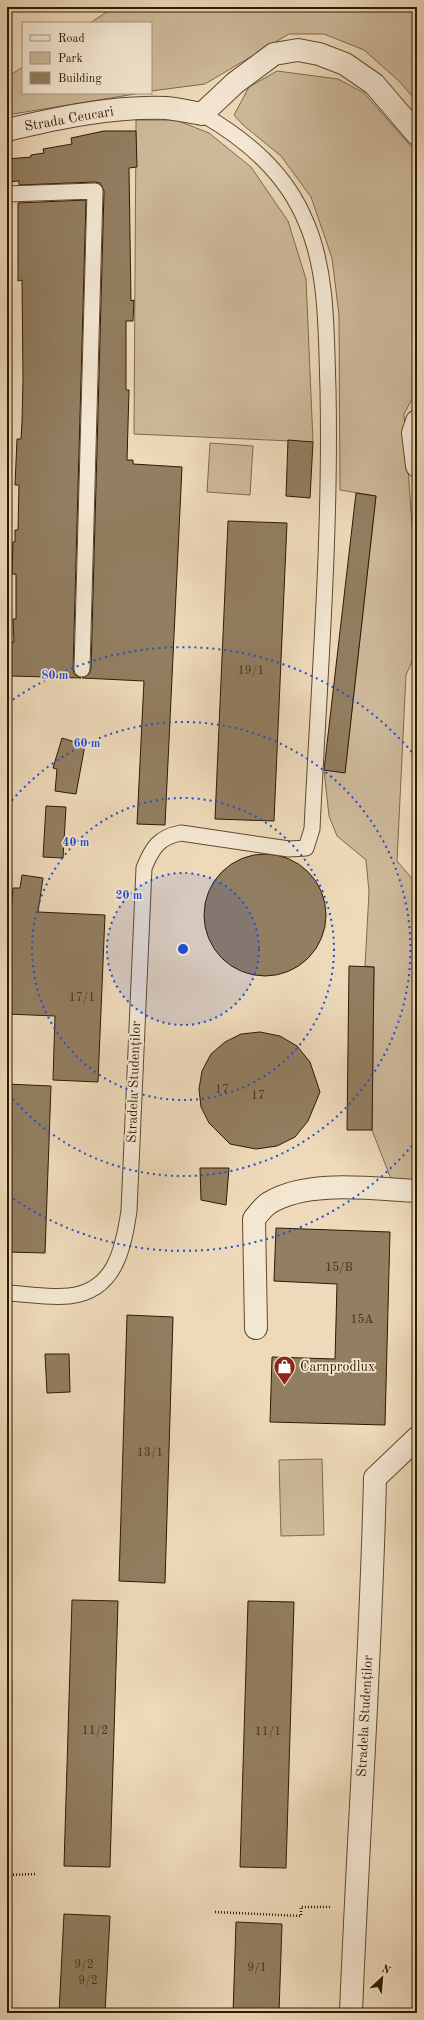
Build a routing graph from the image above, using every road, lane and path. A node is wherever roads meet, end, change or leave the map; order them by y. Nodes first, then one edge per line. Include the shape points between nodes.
1 (202, 114) junction
2 (7, 130) edge
3 (417, 134) edge
4 (7, 194) edge
5 (417, 422) edge
6 (417, 466) edge
7 (82, 669) dead end
8 (417, 1191) edge
9 (7, 1293) edge
10 (256, 1328) dead end
11 (417, 1438) edge
12 (37, 1874) dead end
13 (7, 1875) edge
14 (355, 1907) junction
15 (215, 1912) dead end
16 (351, 2013) edge

1 - 2 street, Strada Ceucari via 166,108 134,109 81,115
1 - 3 street via 235,83 274,54 298,50 319,54 345,64 374,84
1 - 9 lane, Stradela Studenților via 246,143 272,168 293,194 315,246 322,276 330,468 312,829 306,848 289,849 181,833 168,836 151,850 144,868 129,1211 125,1240 116,1266 97,1288 84,1294 67,1296
4 - 7 lane via 95,191
5 - 6 street via 413,433
8 - 10 street via 354,1187 318,1188 288,1195 268,1204 254,1219
11 - 14 street, Stradela Studenților via 375,1478 373,1571
12 - 13 path
14 - 15 path via 301,1907 301,1916
14 - 16 street, Stradela Studenților

